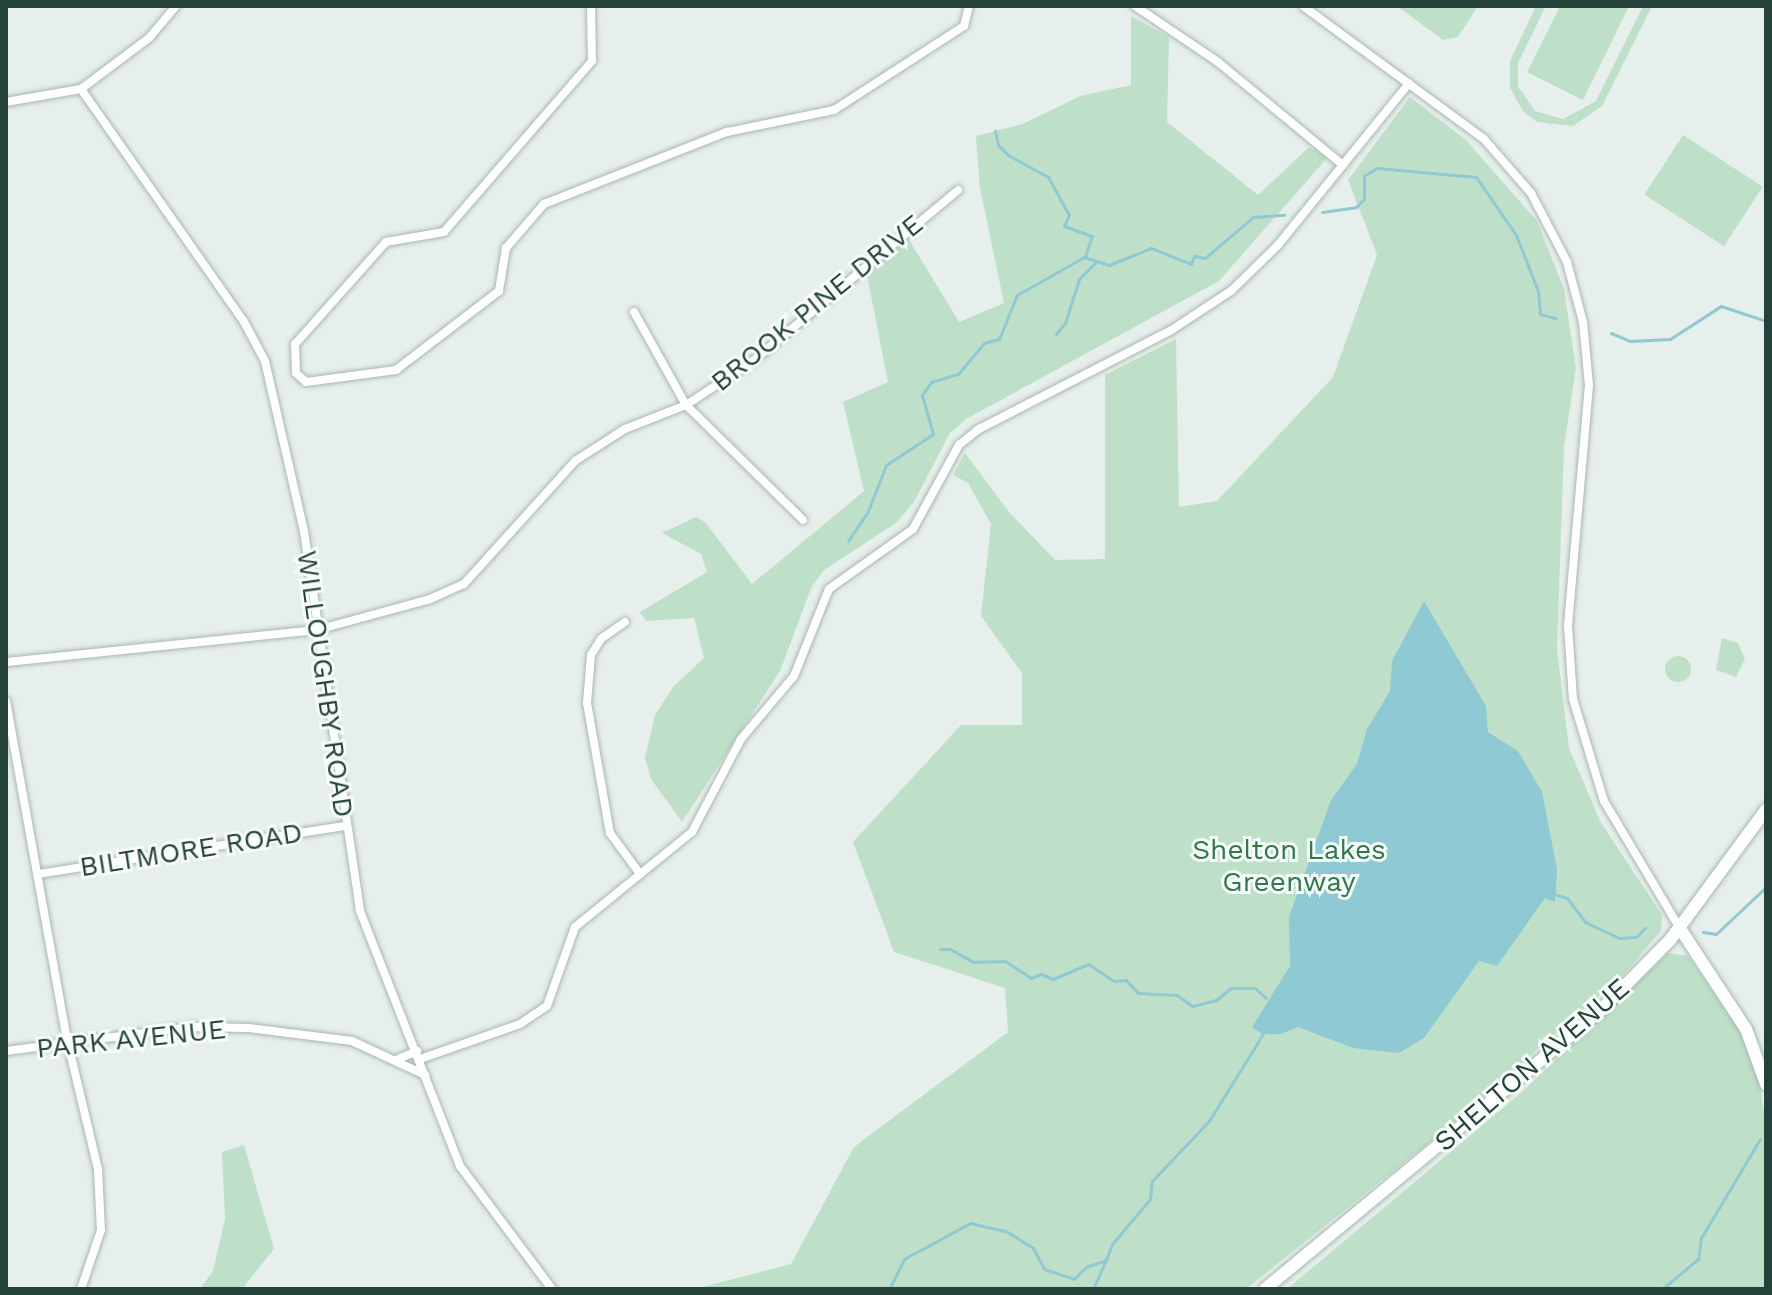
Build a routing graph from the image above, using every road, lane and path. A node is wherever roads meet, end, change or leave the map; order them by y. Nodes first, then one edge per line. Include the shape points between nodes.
1 (176, 6) edge
2 (591, 6) edge
3 (969, 6) edge
4 (1135, 6) edge
5 (1303, 6) edge
6 (1409, 83) junction
7 (81, 89) junction
8 (6, 102) edge
9 (1343, 165) junction
10 (958, 190) dead end
11 (634, 312) dead end
12 (686, 405) junction
13 (803, 520) dead end
14 (625, 622) dead end
15 (317, 630) junction
16 (6, 662) edge
17 (6, 701) edge
18 (1766, 810) edge
19 (345, 826) junction
20 (38, 874) junction
21 (640, 874) junction
22 (1679, 927) junction
23 (68, 1044) junction
24 (6, 1051) edge
25 (418, 1055) junction
26 (396, 1060) junction
27 (425, 1075) junction
28 (1766, 1084) edge
29 (81, 1289) edge
30 (552, 1289) edge
31 (1265, 1289) edge

1 - 7 street via 149,38
2 - 3 street via 592,61 444,232 386,242 295,344 296,373 306,382 396,370 499,291 506,248 544,204 727,132 834,110 964,26
4 - 9 street via 1218,62
5 - 6 street
6 - 9 street
6 - 22 street via 1465,123 1517,175 1541,210 1572,276 1586,334 1589,385 1568,626 1572,690 1579,731 1604,801
7 - 8 street
7 - 15 street, WILLOUGHBY ROAD via 243,320 265,361 304,531
9 - 21 street via 1278,245 1216,303 959,445 913,529 829,589 794,676 741,739 707,812 681,843
10 - 12 street, BROOK PINE DRIVE via 753,361
11 - 12 street
12 - 13 street
12 - 15 street, BROOK PINE DRIVE via 625,429 575,461 464,584 430,599
14 - 21 street via 601,639 591,655 587,703 610,833
15 - 16 street, BROOK PINE DRIVE
15 - 19 street, WILLOUGHBY ROAD
17 - 20 street
18 - 22 main road, SHELTON AVENUE
19 - 20 street, BILTMORE ROAD
19 - 25 street, WILLOUGHBY ROAD via 360,911
20 - 23 street
21 - 25 street via 575,927 553,996 540,1013
22 - 28 main road via 1746,1029
22 - 31 main road, SHELTON AVENUE via 1563,1043
23 - 24 street, PARK AVENUE
23 - 26 street, PARK AVENUE via 218,1026 339,1038
23 - 29 street via 101,1200 101,1230
25 - 26 street
25 - 27 street, WILLOUGHBY ROAD
26 - 27 street, PARK AVENUE
27 - 30 street, WILLOUGHBY ROAD via 460,1166

